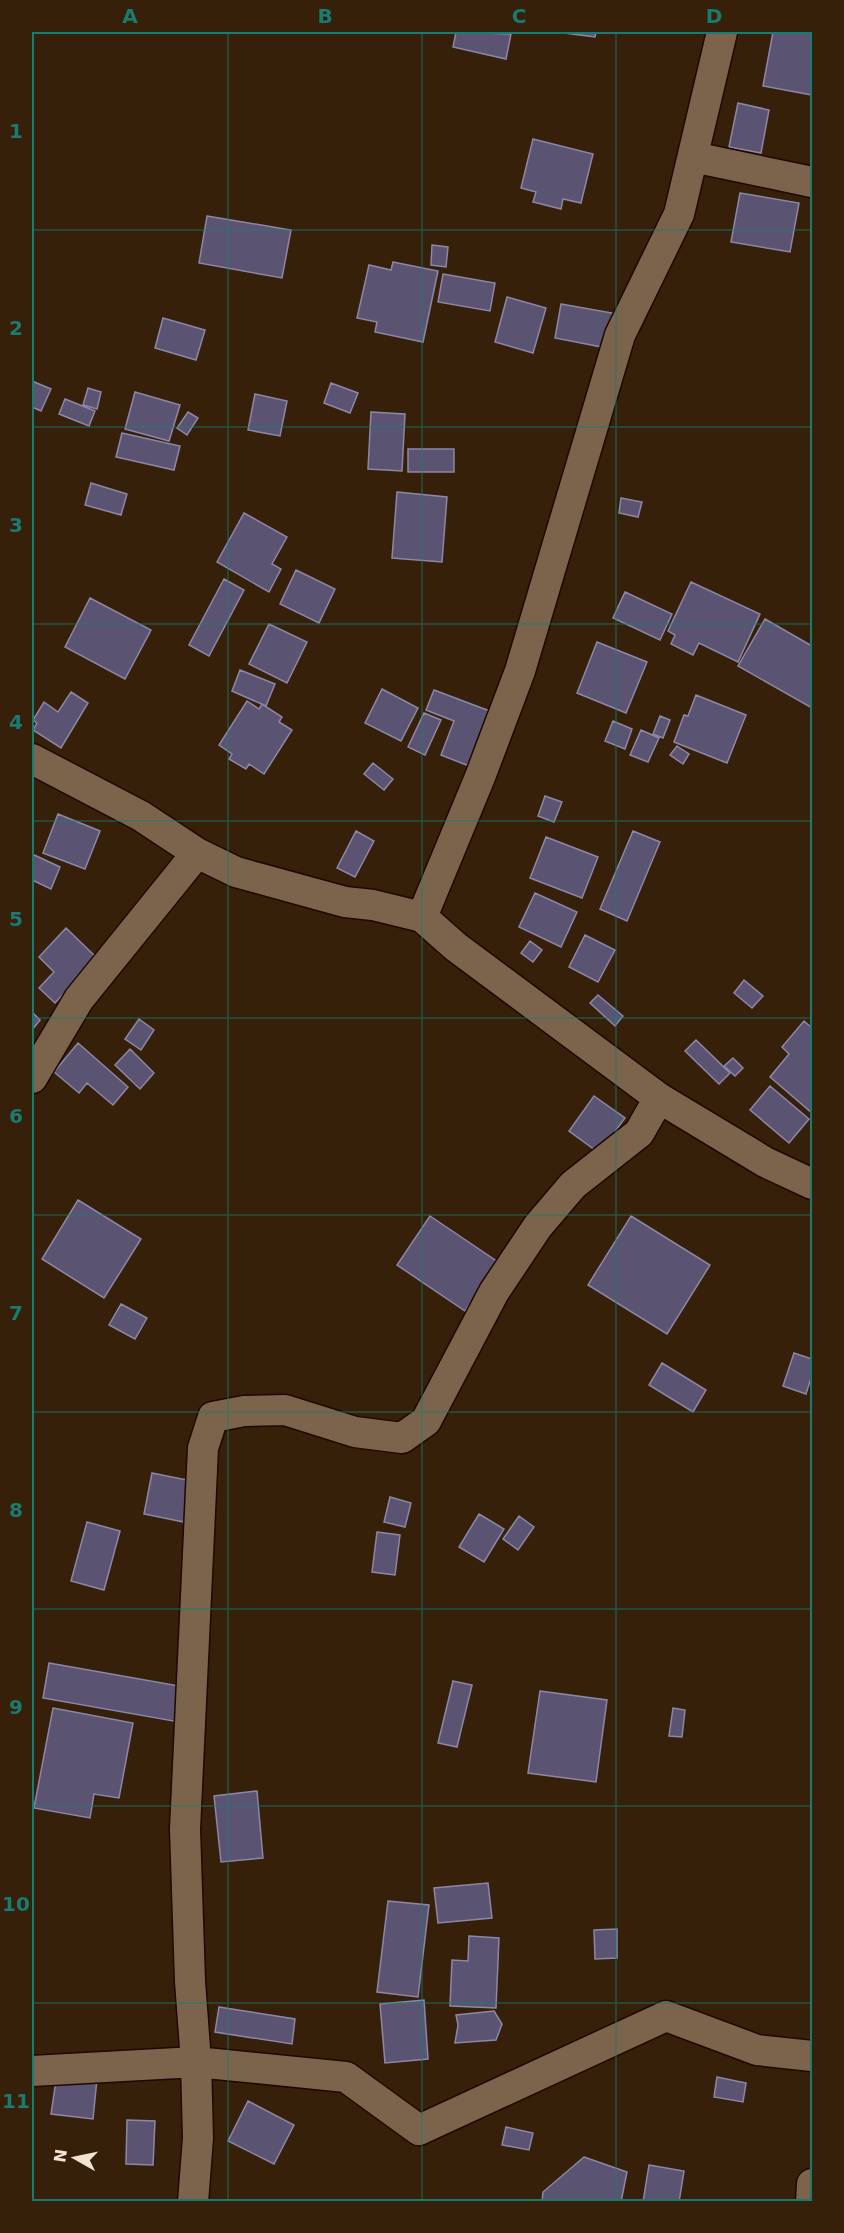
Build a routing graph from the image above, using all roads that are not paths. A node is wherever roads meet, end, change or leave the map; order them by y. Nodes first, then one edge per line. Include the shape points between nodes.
1 (722, 32) edge
2 (693, 157) junction
3 (813, 182) edge
4 (32, 759) edge
5 (197, 853) junction
6 (422, 917) junction
7 (32, 1078) edge
8 (659, 1098) junction
9 (813, 1184) edge
10 (813, 2055) edge
11 (196, 2062) junction
12 (32, 2071) edge
13 (813, 2184) edge
14 (193, 2202) edge
15 (811, 2202) edge

1 - 2 street
2 - 3 street
2 - 6 street via 679,214 620,335 520,671
4 - 5 street via 141,816
5 - 6 street via 236,872 282,886
5 - 7 street via 79,999
6 - 8 street via 456,947
8 - 9 street via 765,1162
8 - 11 street via 639,1133 573,1185 538,1226 494,1292 426,1421 402,1438 355,1432 285,1410 213,1417 204,1448 185,1829
10 - 11 street via 757,2049 666,2016 419,2130 346,2077
11 - 12 street
11 - 14 street via 198,2138
13 - 15 street

